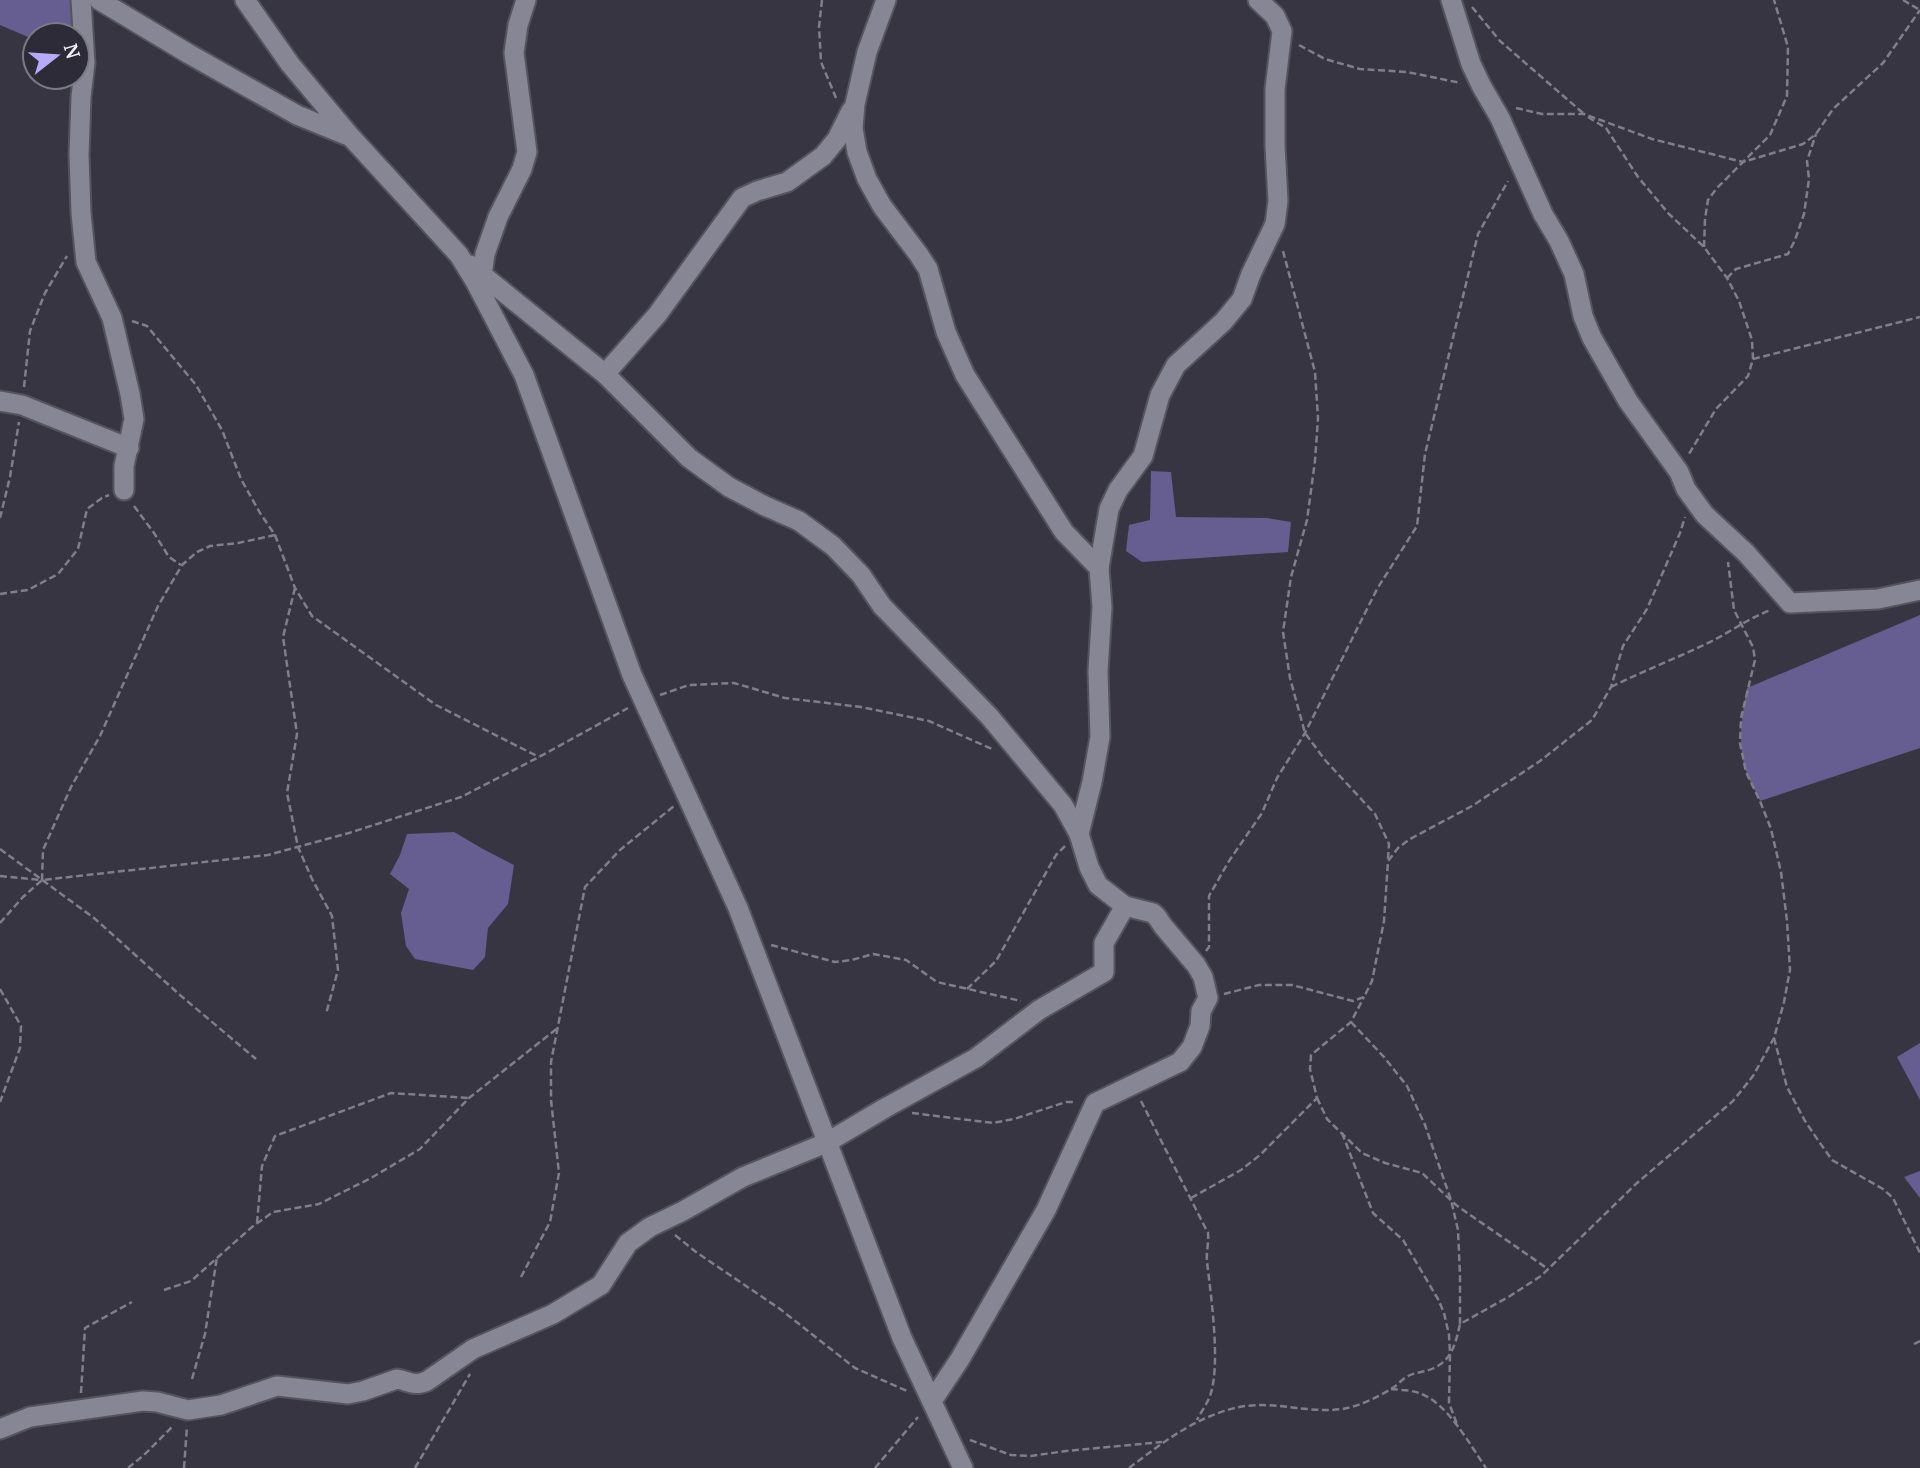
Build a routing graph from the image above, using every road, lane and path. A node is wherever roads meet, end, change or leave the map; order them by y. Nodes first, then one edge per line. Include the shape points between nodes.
1 (81, 0) edge
2 (99, 0) edge
3 (245, 0) edge
4 (526, 0) edge
5 (822, 0) edge
6 (886, 0) edge
7 (1258, 0) edge
8 (1282, 0) edge
9 (1774, 0) edge
10 (1903, 0) edge
11 (1460, 2) edge
12 (1920, 10) edge
13 (1282, 31) junction
14 (1482, 87) junction
15 (1516, 108) dead end
16 (851, 112) junction
17 (1584, 114) junction
18 (1815, 134) junction
19 (351, 137) junction
20 (1519, 161) junction
21 (1743, 162) junction
22 (1275, 224) junction
23 (82, 231) junction
24 (1704, 247) junction
25 (459, 255) junction
26 (482, 275) junction
27 (1727, 278) junction
28 (486, 304) junction
29 (1920, 317) edge
30 (111, 318) junction
31 (1754, 359) junction
32 (604, 374) junction
33 (0, 401) edge
34 (22, 405) junction
35 (129, 448) junction
36 (1683, 481) junction
37 (124, 490) junction
38 (0, 518) edge
39 (1724, 531) junction
40 (275, 535) junction
41 (181, 565) junction
42 (1099, 568) junction
43 (295, 588) junction
44 (1920, 590) edge
45 (0, 594) edge
46 (1790, 603) junction
47 (1742, 624) junction
48 (1611, 687) junction
49 (644, 702) junction
50 (1305, 733) junction
51 (1022, 756) junction
52 (539, 757) junction
53 (687, 795) junction
54 (1079, 834) junction
55 (298, 847) junction
56 (0, 849) edge
57 (1388, 861) junction
58 (0, 876) edge
59 (42, 880) junction
60 (1125, 906) junction
61 (0, 923) edge
62 (751, 940) junction
63 (1196, 965) junction
64 (0, 989) edge
65 (967, 989) junction
66 (1364, 997) junction
67 (1208, 998) junction
68 (1046, 1005) junction
69 (326, 1014) dead end
70 (1351, 1022) junction
71 (559, 1027) junction
72 (1774, 1038) junction
73 (256, 1059) dead end
74 (1134, 1085) junction
75 (469, 1098) junction
76 (1317, 1098) junction
77 (0, 1102) edge
78 (1095, 1103) junction
79 (881, 1110) junction
80 (1342, 1133) junction
81 (827, 1143) junction
82 (1191, 1198) junction
83 (1451, 1200) junction
84 (660, 1222) junction
85 (257, 1223) junction
86 (1920, 1253) edge
87 (218, 1257) junction
88 (1548, 1269) junction
89 (521, 1277) dead end
90 (164, 1290) dead end
91 (132, 1302) dead end
92 (1460, 1324) junction
93 (1920, 1341) edge
94 (1914, 1344) dead end
95 (1451, 1353) junction
96 (471, 1373) dead end
97 (192, 1379) dead end
98 (1391, 1389) junction
99 (932, 1401) junction
100 (80, 1410) junction
101 (188, 1410) junction
102 (1197, 1420) junction
103 (1458, 1427) junction
104 (0, 1429) edge
105 (1162, 1443) junction
106 (991, 1446) dead end
107 (128, 1468) edge
108 (184, 1468) edge
109 (415, 1468) edge
110 (875, 1468) edge
111 (962, 1468) edge
112 (1129, 1468) edge
113 (1486, 1468) edge

1 - 23 street via 85,63 79,155
2 - 19 street via 297,115
3 - 19 street via 290,64
4 - 26 street via 514,53 527,152 498,217
5 - 16 path via 821,62
6 - 16 street
7 - 13 street via 1275,16
8 - 13 street
9 - 21 path via 1788,47 1787,96 1770,135
10 - 12 path
11 - 14 street via 1471,64
11 - 17 path
12 - 18 path via 1883,63 1833,108
13 - 14 path via 1304,49 1360,69 1407,72
13 - 22 street via 1275,89
14 - 20 street
15 - 17 path via 1542,114
16 - 32 street via 823,156 787,182 742,198 657,315
16 - 42 street via 867,179 928,269 946,332 965,375 1064,532
17 - 21 path via 1652,139
17 - 24 path via 1606,128 1669,215
18 - 21 path via 1803,144
18 - 27 path via 1807,161 1804,214 1788,254 1736,269
19 - 25 street
20 - 36 street via 1574,274 1592,338
20 - 50 path via 1478,234 1425,454 1417,526 1377,589
21 - 24 path via 1708,200
22 - 42 street via 1242,299 1176,365 1160,395 1143,456 1109,509
22 - 50 path via 1315,372 1318,418 1307,520 1283,632
23 - 30 street via 86,262
23 - 34 path via 45,293 30,331
24 - 27 path
25 - 26 street
25 - 28 street
26 - 28 street
26 - 32 street
27 - 31 path via 1752,340
28 - 49 street via 524,375
29 - 31 path
30 - 35 street via 134,419
30 - 40 path via 147,326 196,385 222,430 241,478
31 - 36 path via 1748,376 1716,409 1699,435
32 - 51 street via 688,458 729,487 799,521 833,546 882,606
33 - 34 street
34 - 35 street
34 - 38 path
35 - 37 street
36 - 39 street via 1706,515
36 - 48 path via 1686,515 1680,533 1647,609 1623,646
37 - 41 path via 169,557
37 - 45 path via 87,509 78,550 58,574 28,590
39 - 46 street
39 - 47 path via 1734,610
40 - 41 path via 210,546
40 - 43 path
41 - 59 path via 43,850
42 - 54 street via 1100,737
43 - 52 path via 312,615 436,705
43 - 55 path via 283,637 297,734 287,793
44 - 46 street via 1878,599
46 - 47 path
47 - 48 path
47 - 72 path via 1755,660 1740,743 1746,772 1771,829 1787,921 1790,970
48 - 57 path via 1592,720 1570,738 1472,806 1410,839
49 - 51 path via 689,685 734,683 785,698 929,721 995,750
49 - 52 path
49 - 53 street
50 - 57 path via 1375,814 1389,844
50 - 63 path via 1262,813 1209,896 1209,947
51 - 54 street via 1063,805
52 - 55 path via 461,797
53 - 62 street
53 - 71 path via 620,850 585,887
54 - 60 street via 1098,885
54 - 65 path via 1056,855 996,961
55 - 59 path via 268,855
55 - 69 path via 332,916 338,970
56 - 59 path
57 - 66 path via 1384,921 1372,981
58 - 59 path
59 - 61 path
59 - 73 path via 94,918
60 - 63 street via 1153,913
60 - 68 street via 1104,943 1104,972
62 - 65 path via 835,962 873,954 906,960 937,982
62 - 81 street
63 - 67 street
64 - 77 path via 21,1026 20,1048
65 - 68 path
66 - 67 path via 1353,1001 1292,985 1259,985
66 - 70 path
67 - 74 street via 1192,1047 1180,1062
68 - 79 street via 976,1058
70 - 76 path via 1311,1055
70 - 83 path via 1407,1086
71 - 75 path
71 - 89 path via 551,1062 551,1100 559,1173 550,1223
72 - 86 path via 1787,1087 1805,1121 1832,1160 1893,1198
72 - 88 path via 1733,1101 1637,1182
74 - 78 street
74 - 82 path
75 - 85 path via 420,1149 371,1178 319,1205 273,1212
75 - 85 path via 391,1093 275,1136 262,1166
76 - 80 path
76 - 82 path via 1260,1156
78 - 79 path via 1066,1101 993,1124
78 - 99 street via 1046,1210
79 - 81 street
80 - 83 path via 1363,1153 1422,1173
80 - 95 path via 1373,1213 1403,1240 1438,1299
81 - 84 street via 743,1177
81 - 99 street via 902,1338
82 - 102 path via 1208,1233 1213,1332 1210,1395
83 - 88 path
83 - 92 path via 1458,1230
84 - 99 path via 855,1368
84 - 101 street via 628,1243 601,1285 553,1314 472,1349 421,1384 397,1379 348,1394 277,1386 221,1405
85 - 87 path
87 - 90 path via 191,1281
87 - 97 path
88 - 92 path
91 - 100 path via 85,1328
92 - 95 path
93 - 94 path
95 - 98 path via 1434,1368 1408,1376
95 - 103 path via 1449,1403
96 - 109 path
98 - 102 path via 1345,1408 1260,1404
98 - 103 path via 1419,1392 1438,1404
99 - 110 path
99 - 111 street
100 - 101 street via 143,1401
100 - 104 street via 30,1417
101 - 107 path
101 - 108 path
102 - 105 path
103 - 113 path
105 - 106 path via 1031,1456 1011,1455
105 - 112 path

